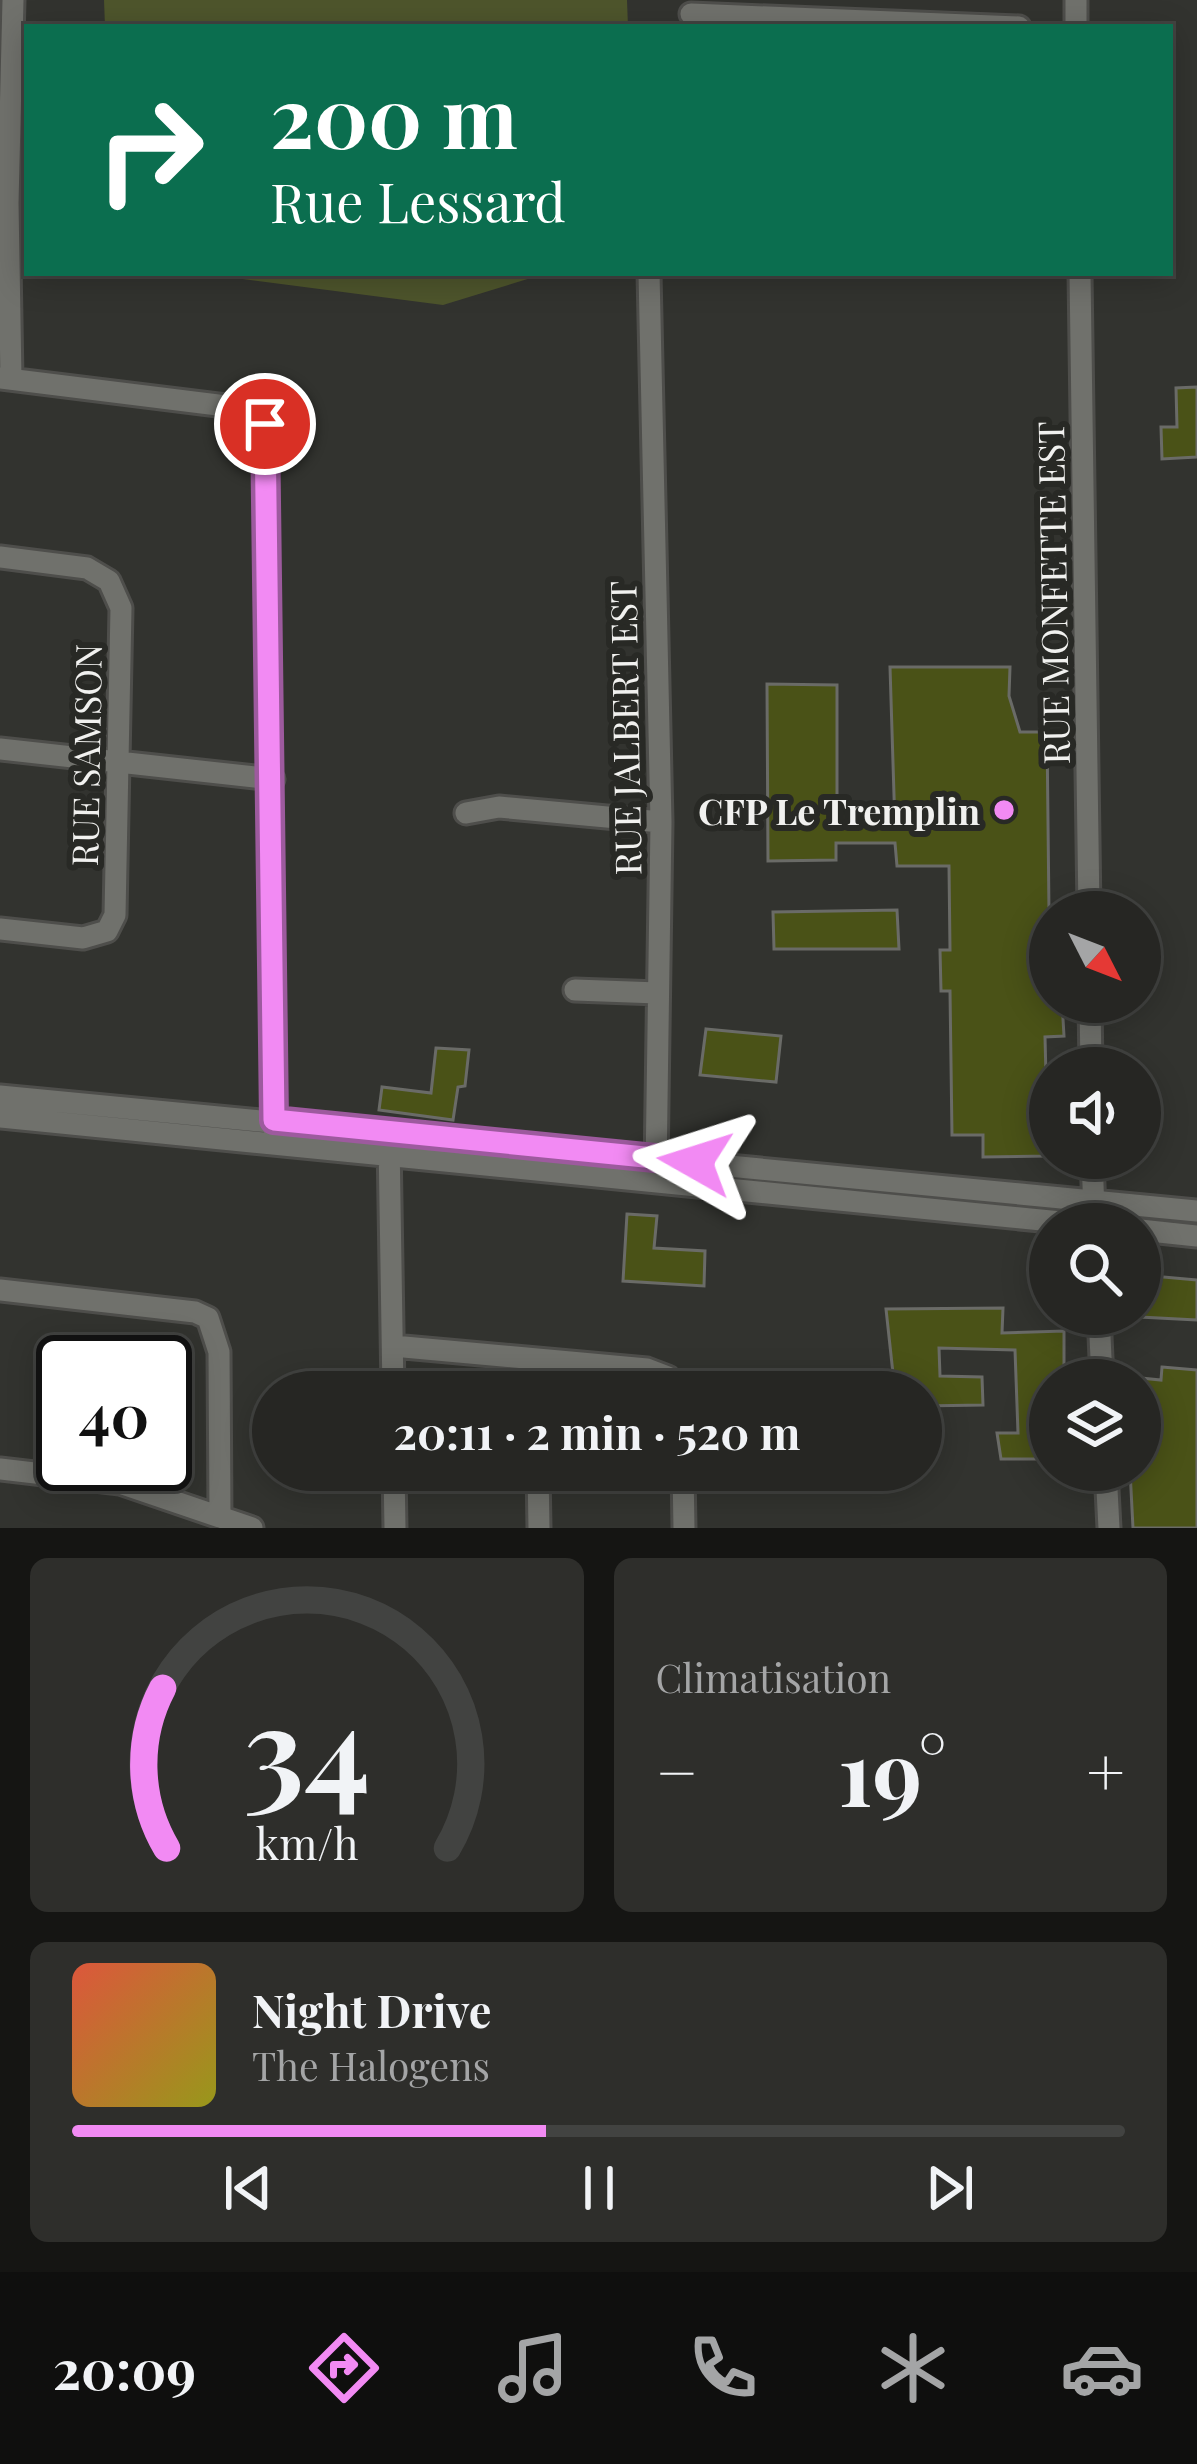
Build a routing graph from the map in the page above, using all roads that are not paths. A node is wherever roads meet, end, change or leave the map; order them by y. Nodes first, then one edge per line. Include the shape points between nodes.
1 (14, 0) edge
2 (691, 14) edge
3 (943, 24) edge
4 (14, 33) edge
5 (4, 203) edge
6 (649, 276) edge
7 (1081, 276) edge
8 (5, 379) edge
9 (0, 557) edge
10 (0, 749) edge
11 (117, 763) junction
12 (273, 779) junction
13 (466, 813) dead end
14 (661, 822) junction
15 (1089, 891) edge
16 (0, 929) edge
17 (574, 990) dead end
18 (658, 993) junction
19 (0, 1096) edge
20 (46, 1111) junction
21 (0, 1117) edge
22 (275, 1132) junction
23 (389, 1144) junction
24 (656, 1170) junction
25 (852, 1178) junction
26 (849, 1201) junction
27 (1030, 1203) edge
28 (1161, 1211) edge
29 (1197, 1211) edge
30 (1029, 1219) edge
31 (1161, 1232) edge
32 (1197, 1236) edge
33 (0, 1290) edge
34 (393, 1346) junction
35 (538, 1360) junction
36 (393, 1371) edge
37 (538, 1371) edge
38 (650, 1371) edge
39 (0, 1469) edge
40 (394, 1491) edge
41 (538, 1491) edge
42 (683, 1491) edge
43 (1107, 1491) edge
44 (220, 1517) junction
45 (252, 1528) edge
46 (395, 1528) edge
47 (539, 1528) edge
48 (684, 1528) edge
49 (1109, 1528) edge

1 - 4 street
2 - 3 street
4 - 5 street
5 - 8 street
6 - 14 street, RUE JALBERT EST
7 - 15 street, RUE MONFETTE EST
8 - 12 street via 242,408 265,424
9 - 11 street, RUE SAMSON via 87,568 110,581 121,608
10 - 11 street
11 - 12 street
11 - 16 street, RUE SAMSON via 115,915 107,931 83,938
12 - 22 street
13 - 14 street via 499,807
14 - 18 street, RUE JALBERT EST
17 - 18 street
18 - 24 street, RUE JALBERT EST
19 - 20 street
20 - 21 street
20 - 22 street
22 - 23 street
23 - 24 street
23 - 34 street
24 - 25 street
24 - 26 street
25 - 26 street
25 - 27 street
26 - 30 street
28 - 29 street
31 - 32 street
33 - 44 street via 208,1318 218,1352
34 - 35 street
34 - 36 street
35 - 37 street
35 - 38 street
39 - 44 street via 120,1483
40 - 46 street
41 - 47 street
42 - 48 street
43 - 49 street
44 - 45 street

